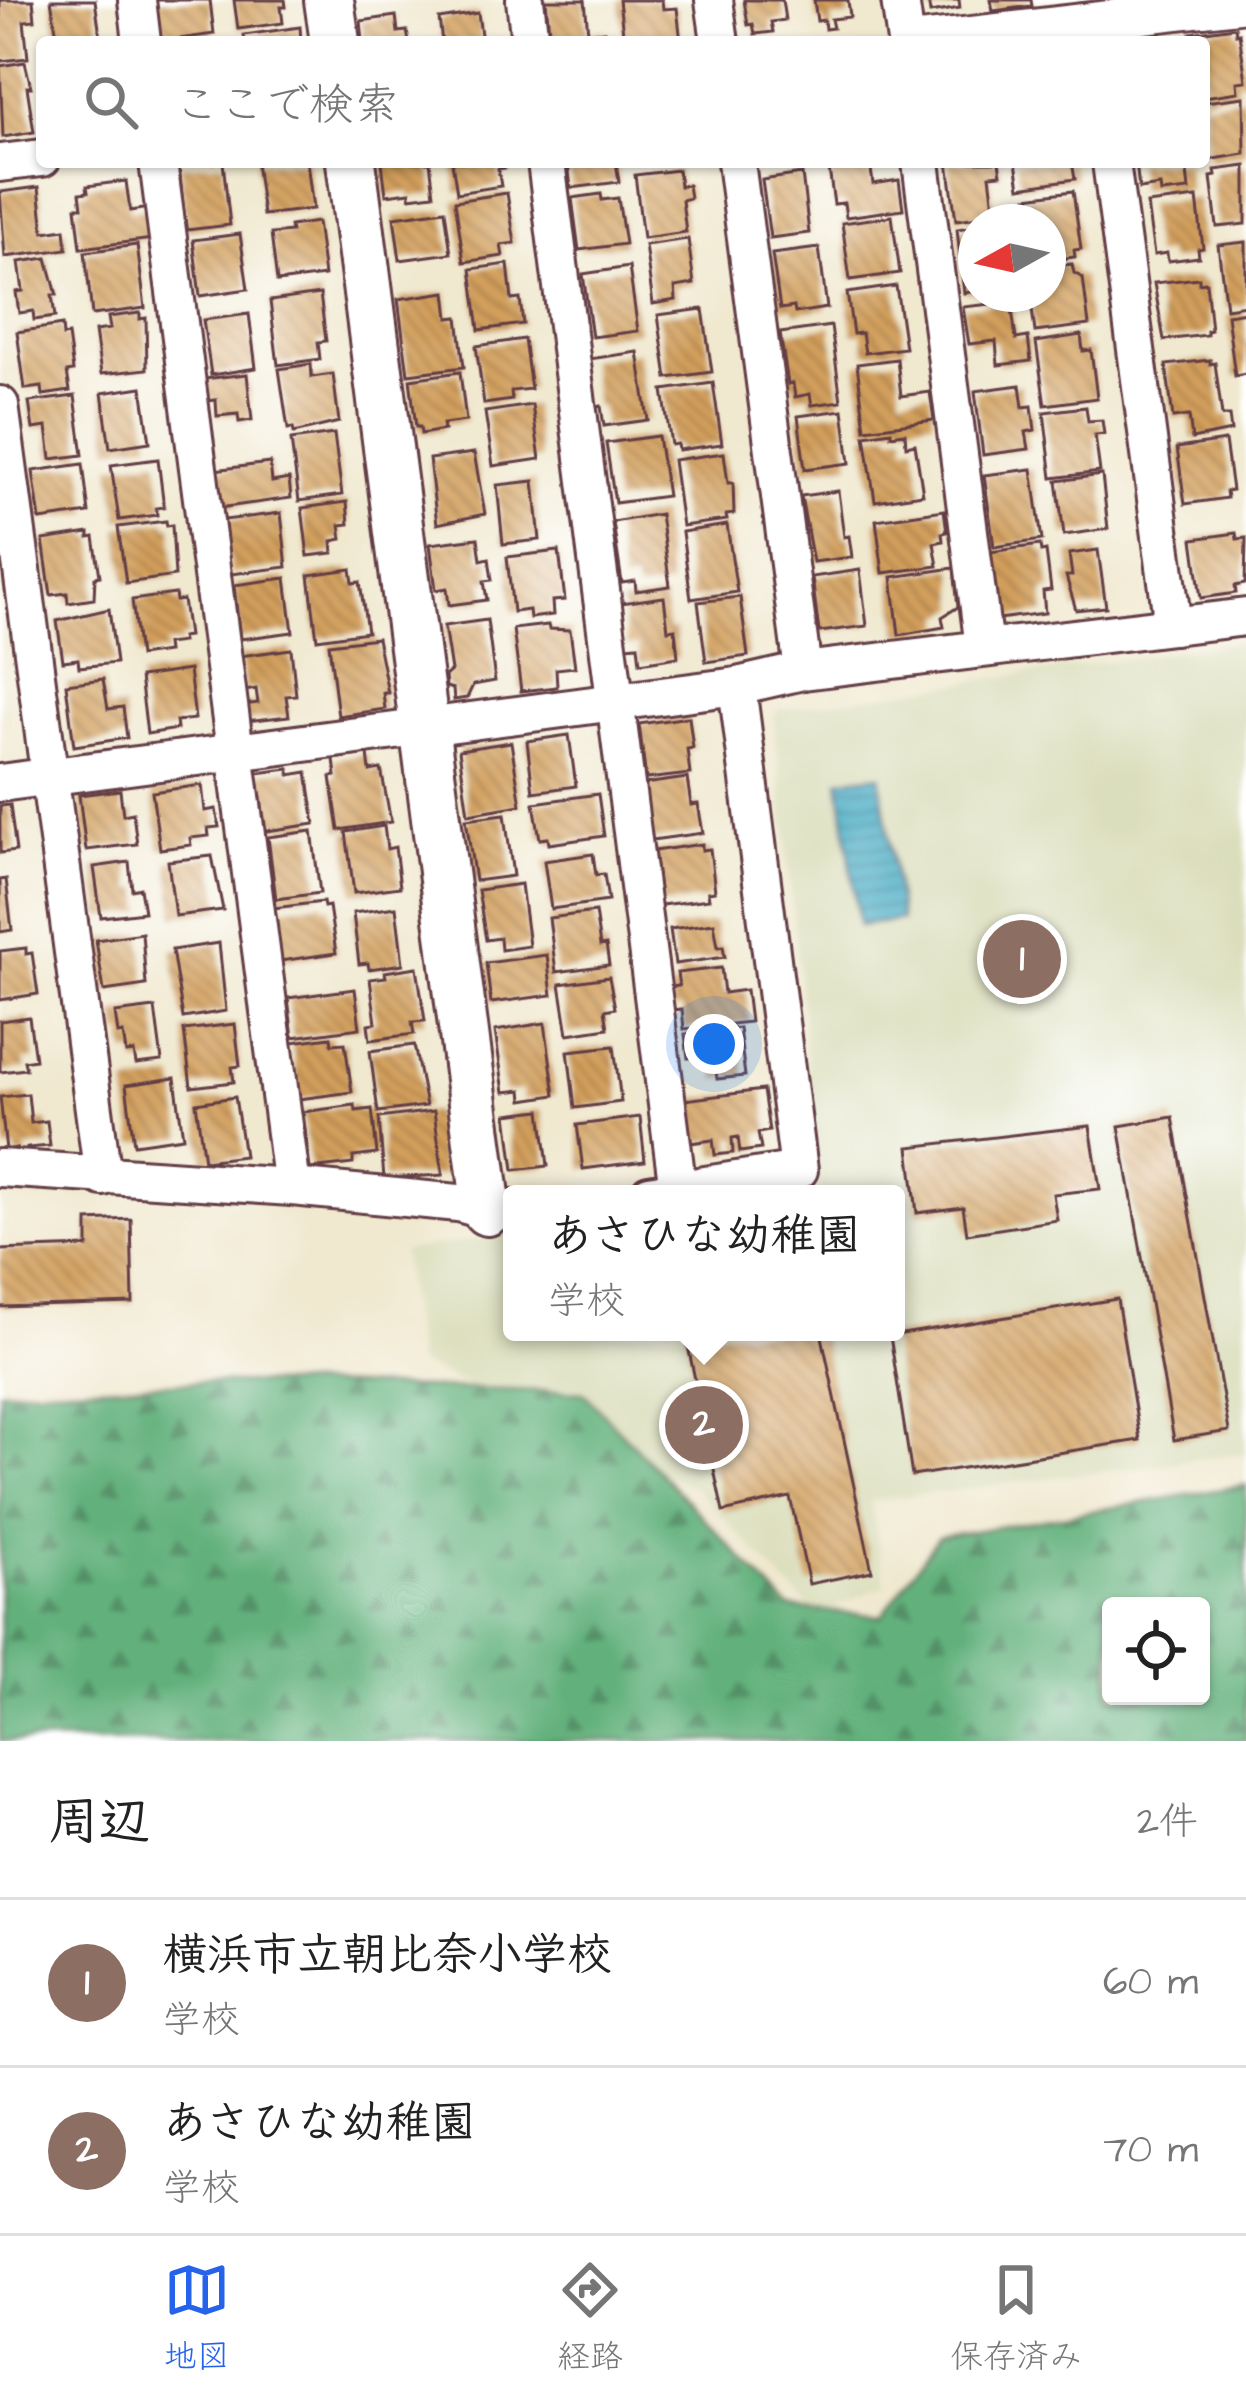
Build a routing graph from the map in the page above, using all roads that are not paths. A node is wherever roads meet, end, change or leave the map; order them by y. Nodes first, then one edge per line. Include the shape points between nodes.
1 (136, 0) edge
2 (329, 0) edge
3 (524, 0) edge
4 (714, 0) edge
5 (901, 0) edge
6 (1246, 3) edge
7 (1093, 21) edge
8 (141, 36) edge
9 (334, 36) edge
10 (529, 36) edge
11 (719, 36) edge
12 (907, 36) edge
13 (961, 36) edge
14 (36, 159) edge
15 (0, 163) edge
16 (159, 168) edge
17 (351, 168) edge
18 (546, 168) edge
19 (737, 168) edge
20 (923, 168) edge
21 (1113, 168) edge
22 (0, 405) edge
23 (1246, 616) edge
24 (1173, 626) junction
25 (984, 647) junction
26 (803, 671) junction
27 (737, 686) junction
28 (616, 702) junction
29 (422, 725) junction
30 (235, 751) junction
31 (50, 776) junction
32 (0, 783) edge
33 (0, 1168) edge
34 (103, 1177) junction
35 (662, 1185) edge
36 (706, 1185) edge
37 (292, 1187) junction
38 (500, 1210) edge

1 - 8 street
2 - 9 street
3 - 10 street
4 - 11 street
5 - 12 street
6 - 7 street
7 - 13 street
14 - 15 street
16 - 30 street
17 - 29 street
18 - 28 street
19 - 26 street
20 - 25 street
21 - 24 street
22 - 31 street
23 - 24 street
24 - 25 street
25 - 26 street
26 - 27 street
27 - 28 street
27 - 36 street via 799,1170
28 - 29 street
28 - 35 street
29 - 30 street
29 - 38 street
30 - 31 street
30 - 37 street
31 - 32 street
31 - 34 street
33 - 34 street
34 - 37 street
37 - 38 street

